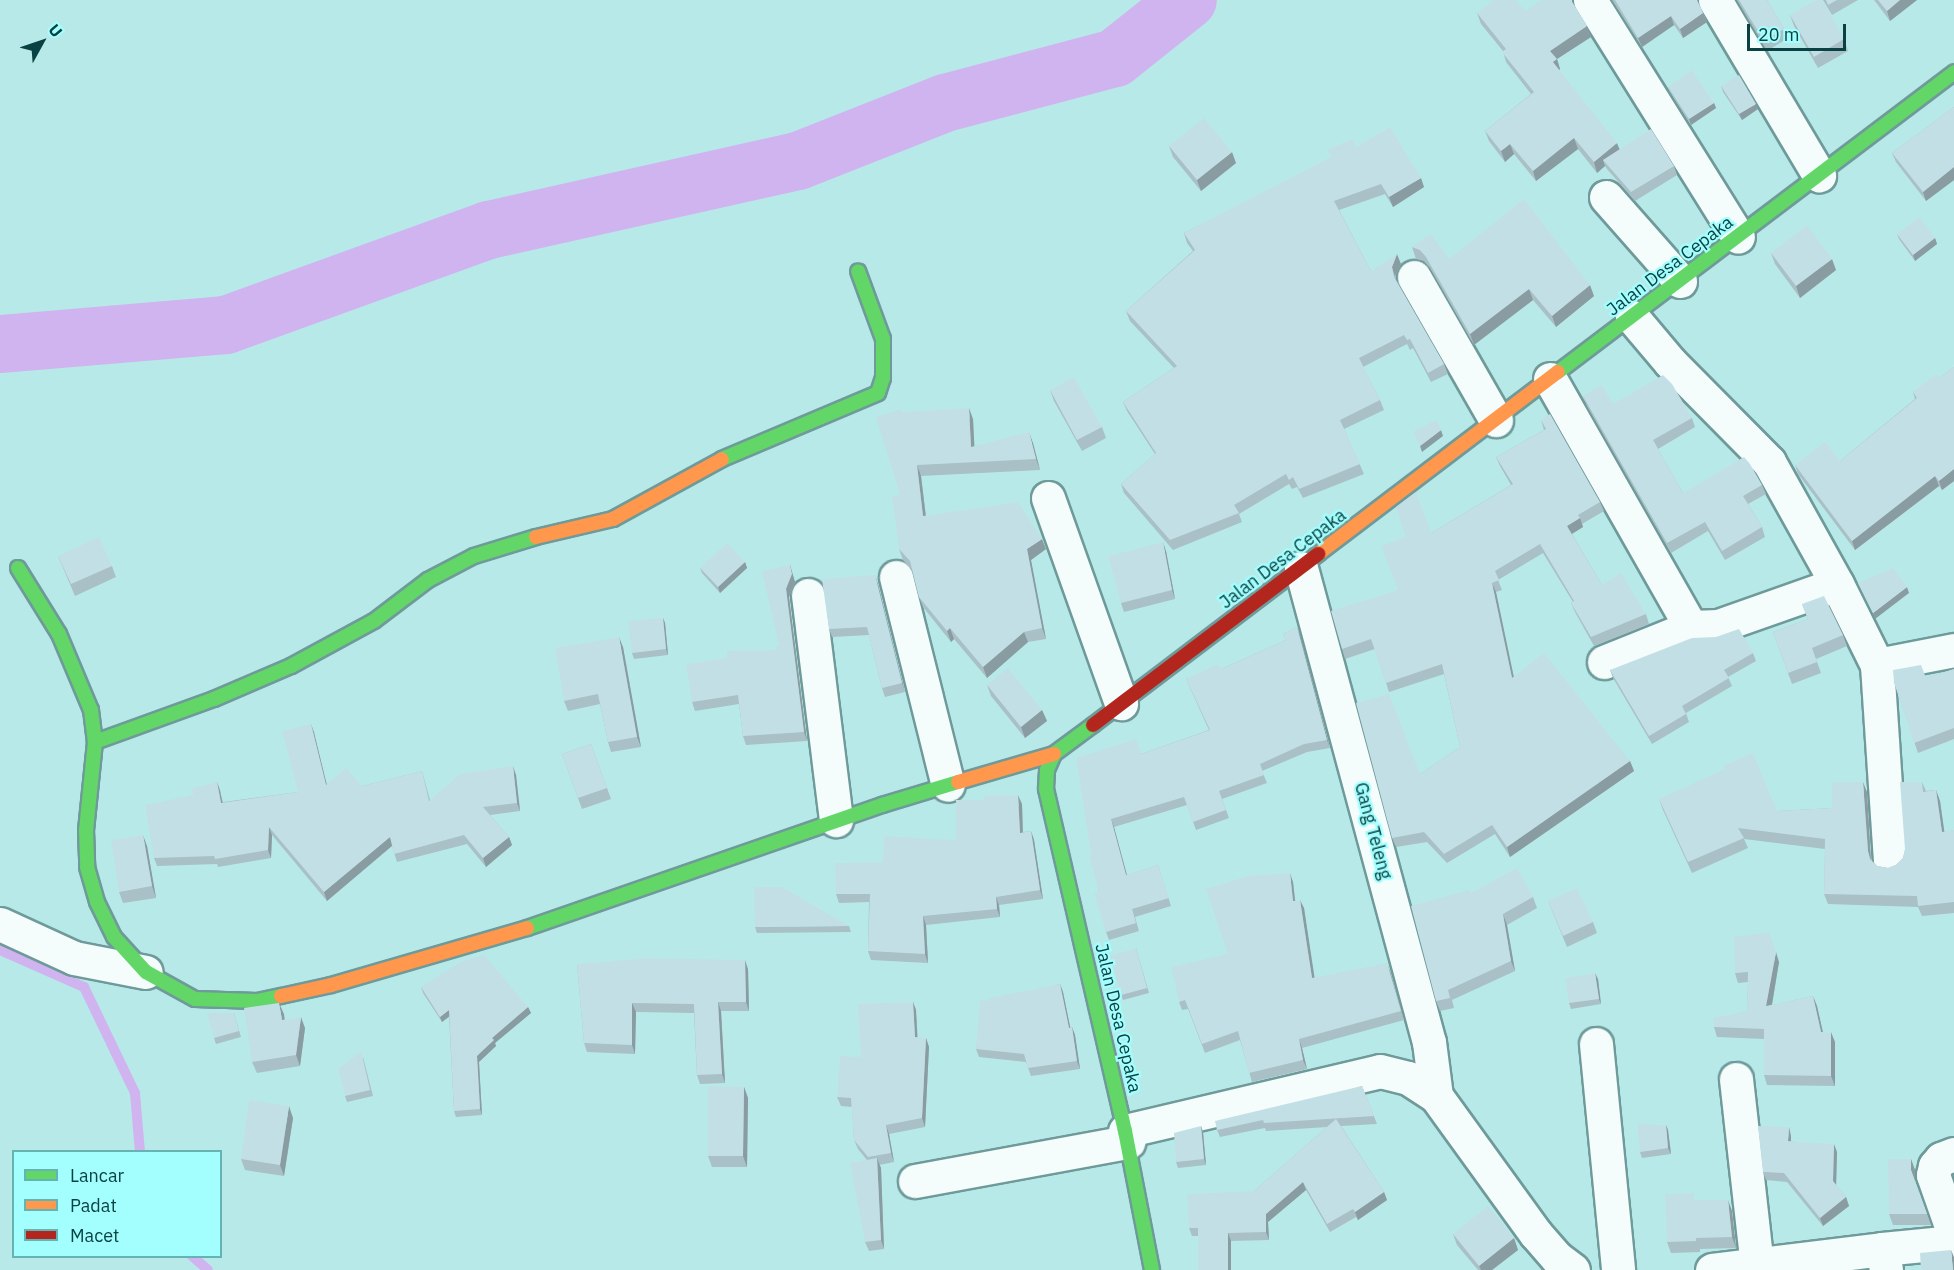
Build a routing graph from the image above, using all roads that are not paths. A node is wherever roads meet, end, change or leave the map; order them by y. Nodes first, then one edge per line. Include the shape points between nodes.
1 (1590, 0) edge
2 (1716, 0) edge
3 (1954, 72) edge
4 (1819, 175) junction
5 (1606, 197) dead end
6 (1738, 237) junction
7 (858, 271) dead end
8 (1414, 277) dead end
9 (1680, 281) junction
10 (1632, 317) junction
11 (1550, 379) junction
12 (1496, 420) junction
13 (1048, 498) dead end
14 (18, 568) dead end
15 (1301, 568) junction
16 (896, 577) dead end
17 (1837, 584) junction
18 (808, 595) dead end
19 (1691, 627) junction
20 (1954, 650) edge
21 (1604, 662) dead end
22 (1877, 665) junction
23 (1121, 704) junction
24 (95, 742) junction
25 (1054, 754) junction
26 (948, 785) junction
27 (836, 820) junction
28 (1890, 860) dead end
29 (0, 924) edge
30 (146, 972) junction
31 (1596, 1044) dead end
32 (1736, 1079) dead end
33 (1436, 1096) junction
34 (1127, 1137) junction
35 (1954, 1154) edge
36 (915, 1181) dead end
37 (1954, 1234) edge
38 (1954, 1242) edge
39 (1884, 1259) edge
40 (1757, 1265) junction
41 (1152, 1270) edge
42 (1573, 1270) edge
43 (1618, 1270) edge
44 (1712, 1270) edge

1 - 6 street
2 - 4 street
3 - 4 street, Jalan Desa Cepaka
4 - 6 street, Jalan Desa Cepaka
5 - 9 street
6 - 9 street, Jalan Desa Cepaka
7 - 24 street via 883,339 883,378 878,393 723,459 614,519 559,530 474,556 428,580 374,621 291,666
8 - 12 street
9 - 10 street, Jalan Desa Cepaka
10 - 11 street, Jalan Desa Cepaka
10 - 17 street via 1670,362 1769,462
11 - 12 street, Jalan Desa Cepaka
11 - 19 street
12 - 15 street, Jalan Desa Cepaka
13 - 23 street
14 - 24 street via 59,634 85,690
15 - 23 street, Jalan Desa Cepaka
15 - 33 street, Gang Teleng via 1429,1042
16 - 26 street
17 - 19 street via 1718,626
17 - 22 street
18 - 27 street
19 - 21 street
20 - 22 street
22 - 28 street
23 - 25 street, Jalan Desa Cepaka
24 - 30 street via 86,830 87,867 97,902 114,937
25 - 26 street
25 - 34 street, Jalan Desa Cepaka via 1047,770 1046,789
26 - 27 street
27 - 30 street via 500,937 331,985 257,1001 195,999
29 - 30 street via 74,958
31 - 43 street
32 - 40 street
33 - 34 street via 1408,1078 1380,1071
33 - 42 street via 1536,1234
34 - 36 street
34 - 41 street, Jalan Desa Cepaka
35 - 37 street via 1941,1159 1933,1175
38 - 39 street
39 - 40 street
40 - 44 street

